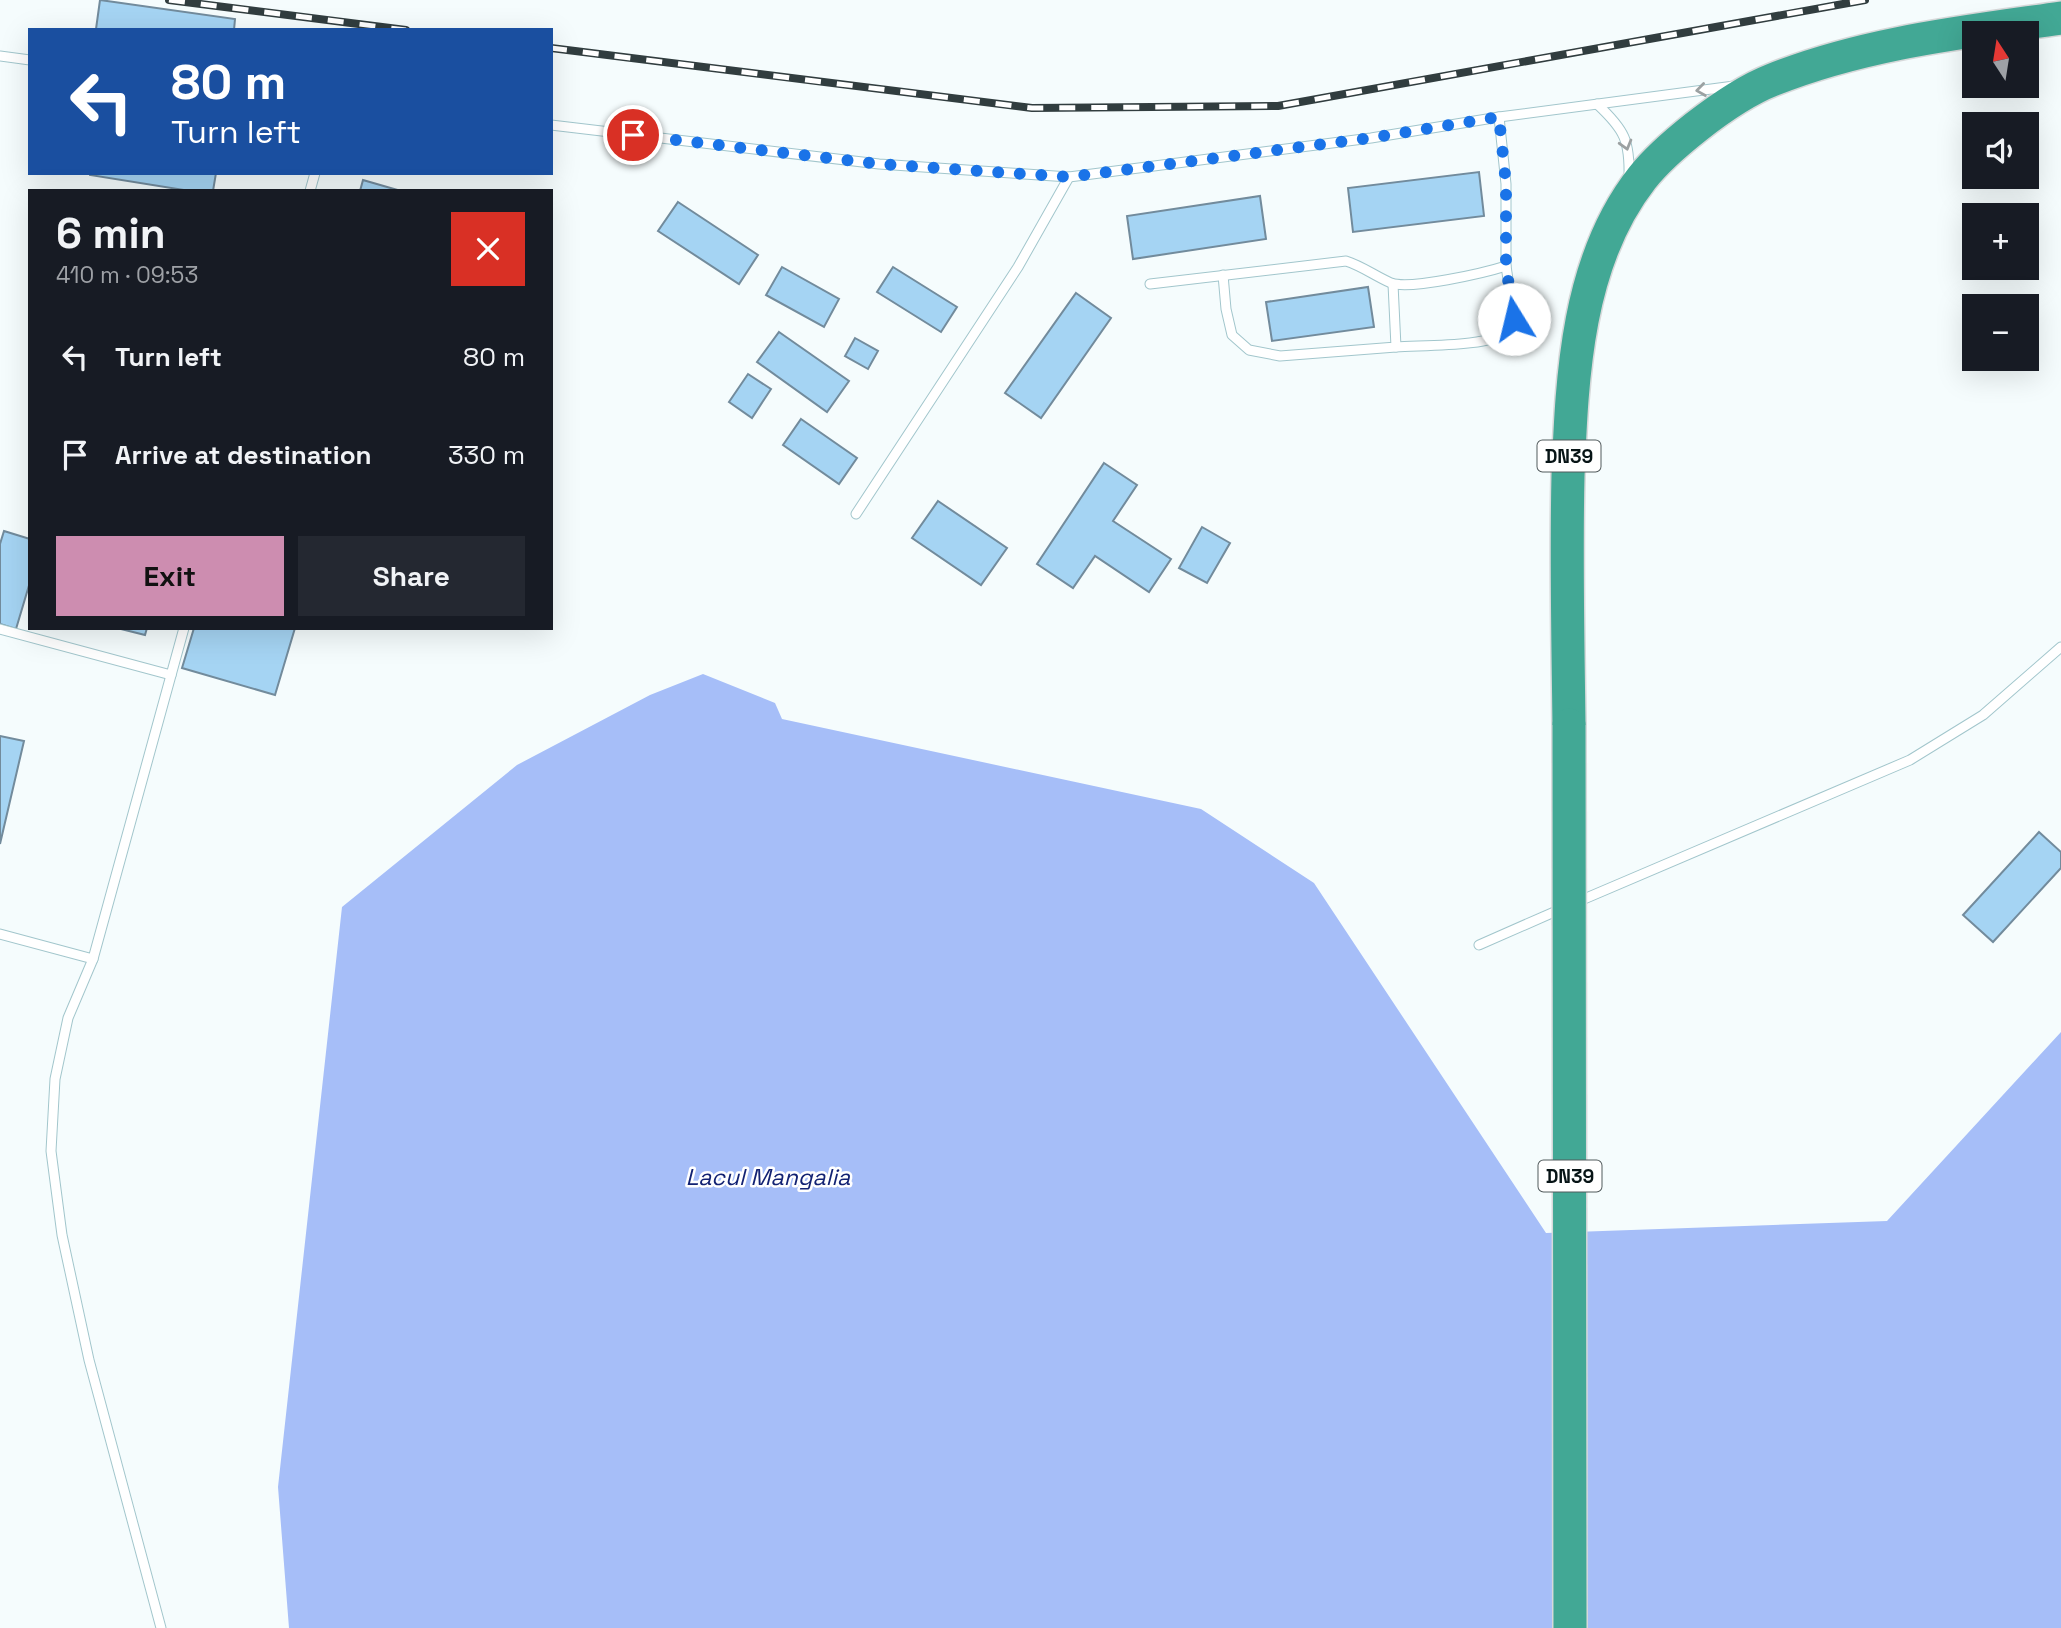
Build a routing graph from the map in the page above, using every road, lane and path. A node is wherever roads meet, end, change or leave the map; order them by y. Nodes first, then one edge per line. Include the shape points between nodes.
1 (2061, 18) edge
2 (0, 56) edge
3 (28, 60) edge
4 (1769, 81) junction
5 (1597, 104) junction
6 (1499, 117) junction
7 (553, 125) edge
8 (1069, 177) junction
9 (1629, 197) junction
10 (1506, 266) junction
11 (1223, 275) junction
12 (1150, 284) dead end
13 (1393, 284) junction
14 (1396, 347) junction
15 (856, 514) dead end
16 (0, 629) edge
17 (183, 630) edge
18 (2061, 646) edge
19 (171, 675) junction
20 (0, 934) edge
21 (1479, 945) dead end
22 (93, 959) junction
23 (160, 1628) edge
24 (1570, 1628) edge

1 - 4 highway, DN39 via 1890,45
2 - 3 lane
4 -> 5 lane
4 - 9 highway, DN39 via 1721,107 1674,145
5 - 6 lane
5 -> 9 lane via 1614,121 1629,149
6 - 8 lane
6 - 10 lane via 1506,184
7 - 8 lane via 879,164
8 - 15 lane via 1018,267
9 - 24 highway, DN39, bridge via 1592,279 1581,323 1567,528
10 - 13 lane via 1452,279
10 - 14 lane via 1514,319 1511,331 1503,337
11 - 12 lane
11 - 13 lane via 1346,261
11 - 14 lane via 1232,334 1249,350 1280,356
13 - 14 lane
16 - 19 lane
17 - 19 lane
18 - 21 lane via 1983,715 1910,760
19 - 22 lane
20 - 22 lane
22 - 23 lane via 68,1018 55,1079 51,1151 62,1236 89,1360

